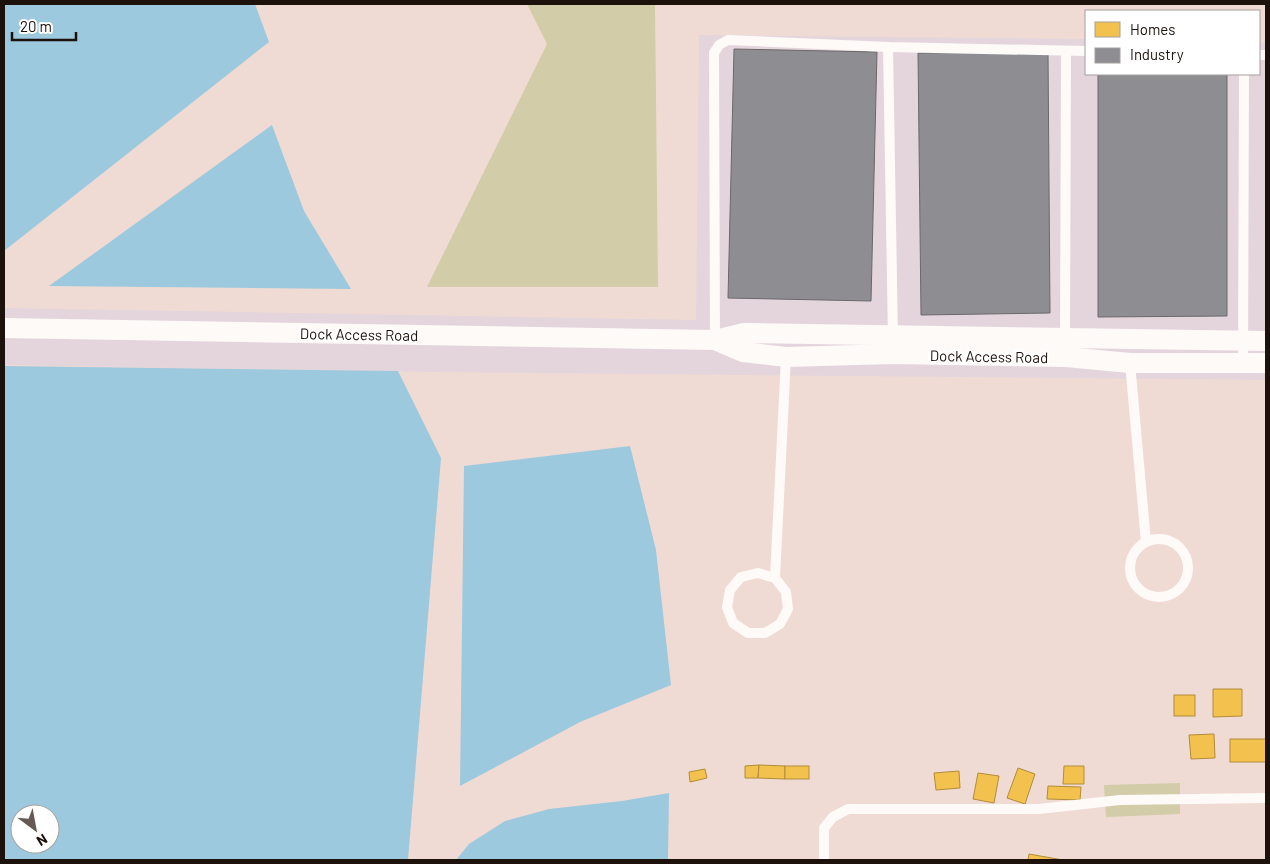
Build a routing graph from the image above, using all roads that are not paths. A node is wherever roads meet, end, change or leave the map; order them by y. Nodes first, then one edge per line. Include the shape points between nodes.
1 (888, 47) junction
2 (1066, 51) junction
3 (1085, 51) edge
4 (1244, 75) edge
5 (4, 328) edge
6 (715, 340) junction
7 (1244, 340) junction
8 (1266, 341) edge
9 (893, 345) junction
10 (1065, 348) junction
11 (786, 357) junction
12 (1130, 363) junction
13 (1243, 363) junction
14 (1266, 363) edge
15 (1146, 542) junction
16 (775, 578) junction
17 (1266, 798) edge
18 (824, 860) edge

1 - 2 lane
1 - 6 lane via 728,40 714,53
1 - 9 lane
2 - 3 lane
2 - 10 lane
4 - 7 lane
5 - 6 street, Dock Access Road
6 - 9 street, Dock Access Road via 744,333
6 - 11 street, Dock Access Road via 743,352
7 - 8 street, Dock Access Road
7 - 10 street, Dock Access Road
7 - 13 lane
9 - 10 street, Dock Access Road
9 - 11 street, Dock Access Road
10 - 12 street, Dock Access Road
11 - 16 lane
12 - 13 street, Dock Access Road
12 - 15 lane
13 - 14 street, Dock Access Road
15 - 15 lane via 1161,539 1175,544 1186,555 1189,570 1184,584 1172,594 1158,598 1150,596 1133,582 1130,567 1135,553
16 - 16 lane via 758,573 741,577 730,590 726,607 733,623 748,633 765,633 780,624 788,609 786,592
17 - 18 lane via 1120,800 1038,809 848,809 833,817 824,828

